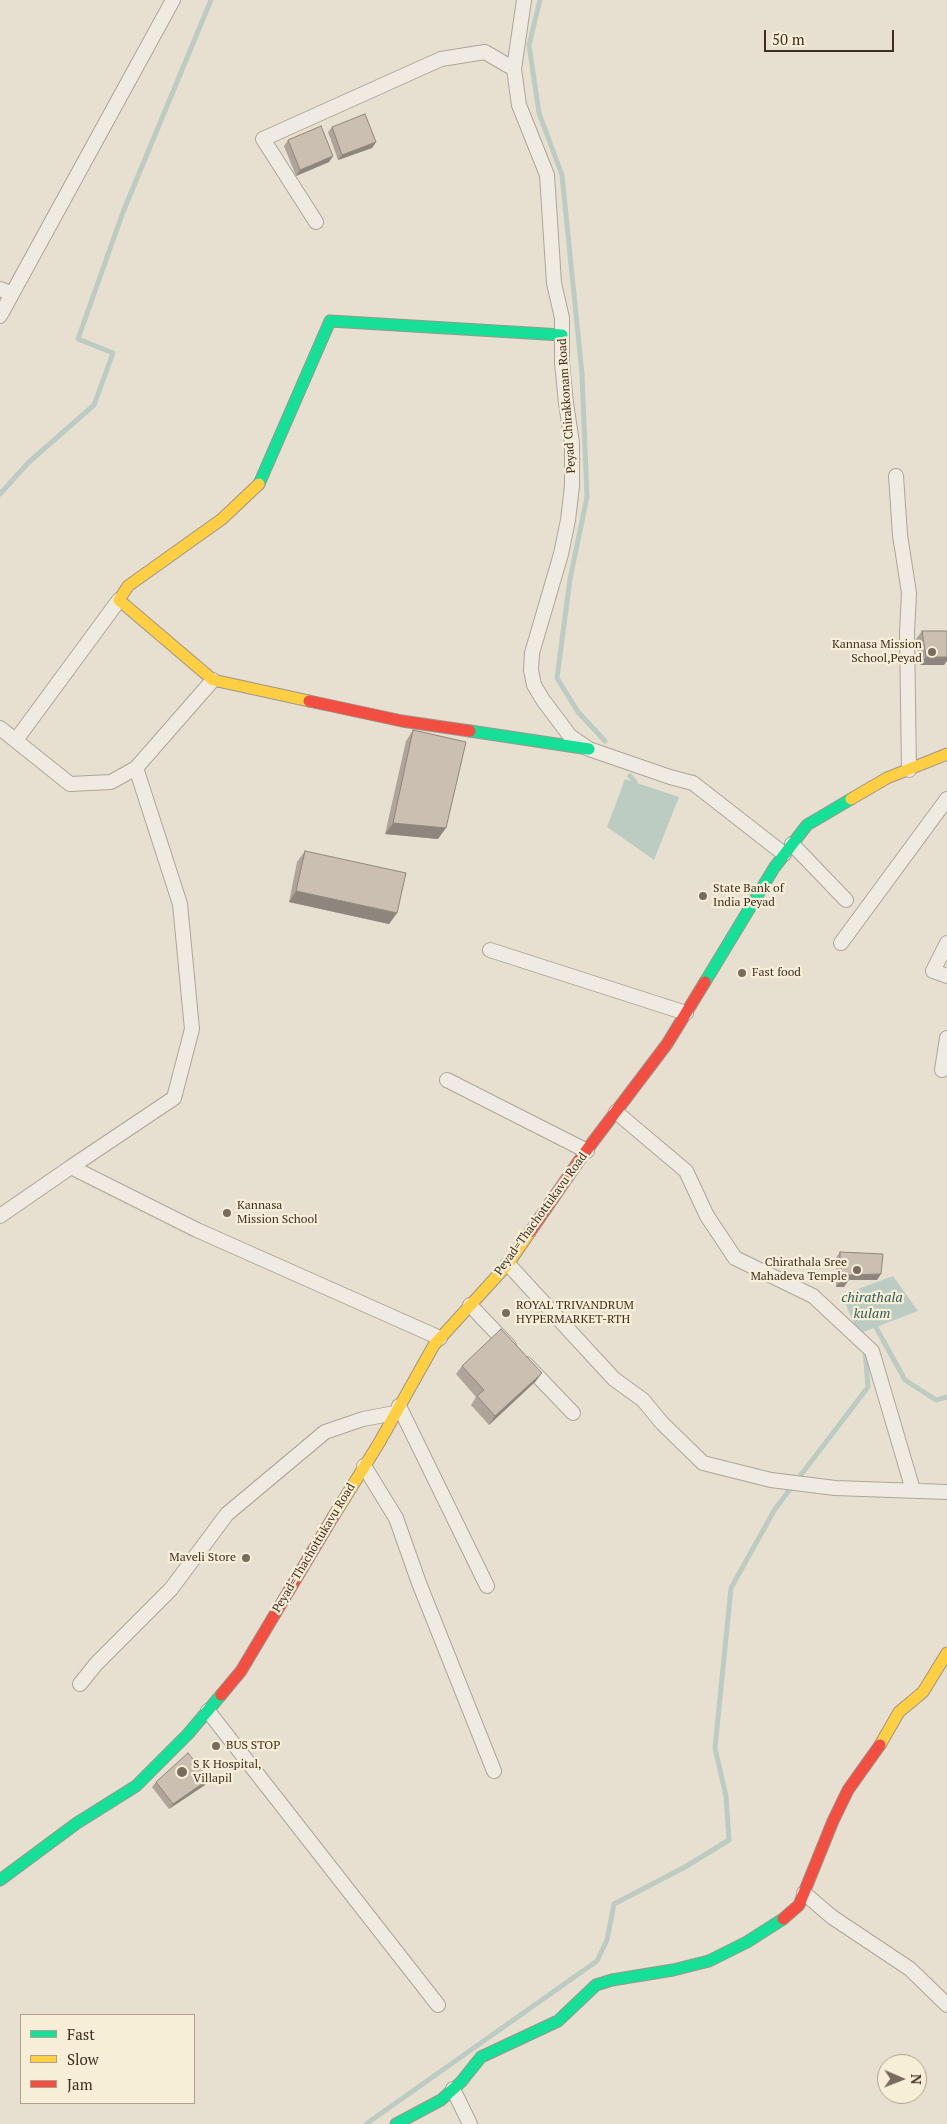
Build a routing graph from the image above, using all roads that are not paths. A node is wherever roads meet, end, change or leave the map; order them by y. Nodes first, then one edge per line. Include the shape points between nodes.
1 (173, 0) edge
2 (524, 0) edge
3 (514, 69) junction
4 (316, 222) dead end
5 (6, 291) edge
6 (0, 316) edge
7 (562, 335) junction
8 (896, 476) dead end
9 (119, 600) junction
10 (213, 680) junction
11 (0, 728) edge
12 (16, 740) junction
13 (589, 749) junction
14 (947, 754) edge
15 (136, 768) junction
16 (909, 770) junction
17 (947, 799) edge
18 (788, 849) junction
19 (846, 900) dead end
20 (841, 943) dead end
21 (947, 943) edge
22 (490, 950) dead end
23 (947, 976) edge
24 (686, 1013) junction
25 (947, 1038) edge
26 (942, 1070) dead end
27 (447, 1080) dead end
28 (616, 1112) junction
29 (587, 1151) junction
30 (71, 1167) junction
31 (0, 1216) edge
32 (508, 1264) junction
33 (470, 1305) junction
34 (440, 1338) junction
35 (397, 1410) junction
36 (573, 1413) dead end
37 (364, 1466) junction
38 (913, 1490) junction
39 (947, 1492) edge
40 (487, 1586) dead end
41 (947, 1653) edge
42 (80, 1684) dead end
43 (208, 1711) junction
44 (494, 1771) dead end
45 (0, 1880) edge
46 (804, 1893) junction
47 (438, 2005) dead end
48 (947, 2006) edge
49 (453, 2089) junction
50 (396, 2124) edge
51 (470, 2124) edge

1 - 5 street
2 - 3 street, Peyad Chirakkonam Road
3 - 4 street via 485,52 441,59 263,139
3 - 7 street, Peyad Chirakkonam Road via 519,105 547,175 554,283 562,318
5 - 6 street
7 - 9 street via 330,321 258,486 222,520 128,586
7 - 13 street, Peyad Chirakkonam Road via 572,444 572,486 561,554 532,653 531,670 534,685 548,707 570,736
8 - 16 street via 900,535 909,593
9 - 10 street
9 - 12 street
10 - 13 street via 402,720
10 - 15 street
11 - 12 street
12 - 15 street via 70,784 111,782
13 - 18 street, Peyad Chirakkonam Road via 693,783
14 - 16 street, Peyad=Thachottukavu Road
15 - 30 street via 180,904 192,1029 174,1098
16 - 18 street, Peyad=Thachottukavu Road via 887,778 807,825
17 - 20 street
18 - 19 street, Peyad Chirakkonam Road
18 - 24 street, Peyad=Thachottukavu Road
21 - 23 street via 933,971
22 - 24 street
24 - 28 street, Peyad=Thachottukavu Road
25 - 26 street
27 - 29 street
28 - 29 street, Peyad=Thachottukavu Road
28 - 38 street via 686,1171 707,1216 735,1258 813,1296 872,1351
29 - 32 street, Peyad=Thachottukavu Road
30 - 31 street
30 - 34 street via 197,1230
32 - 33 street, Peyad=Thachottukavu Road
32 - 38 street via 614,1379 643,1400 662,1424 703,1463 771,1480 834,1488
33 - 34 street, Peyad=Thachottukavu Road
33 - 36 street
34 - 35 street, Peyad=Thachottukavu Road
35 - 37 street, Peyad=Thachottukavu Road
35 - 40 street
35 - 42 street via 325,1432 227,1514 171,1588
37 - 43 street, Peyad=Thachottukavu Road via 241,1671
37 - 44 street via 396,1518
38 - 39 street
41 - 46 street via 923,1692 899,1712 872,1758 848,1790
43 - 45 street, Peyad=Thachottukavu Road via 136,1786 77,1823
43 - 47 street
46 - 48 street via 832,1917 910,1969
46 - 49 street via 799,1905 778,1922 709,1961 596,1985 558,2021 481,2056
49 - 50 street via 441,2100
49 - 51 street

